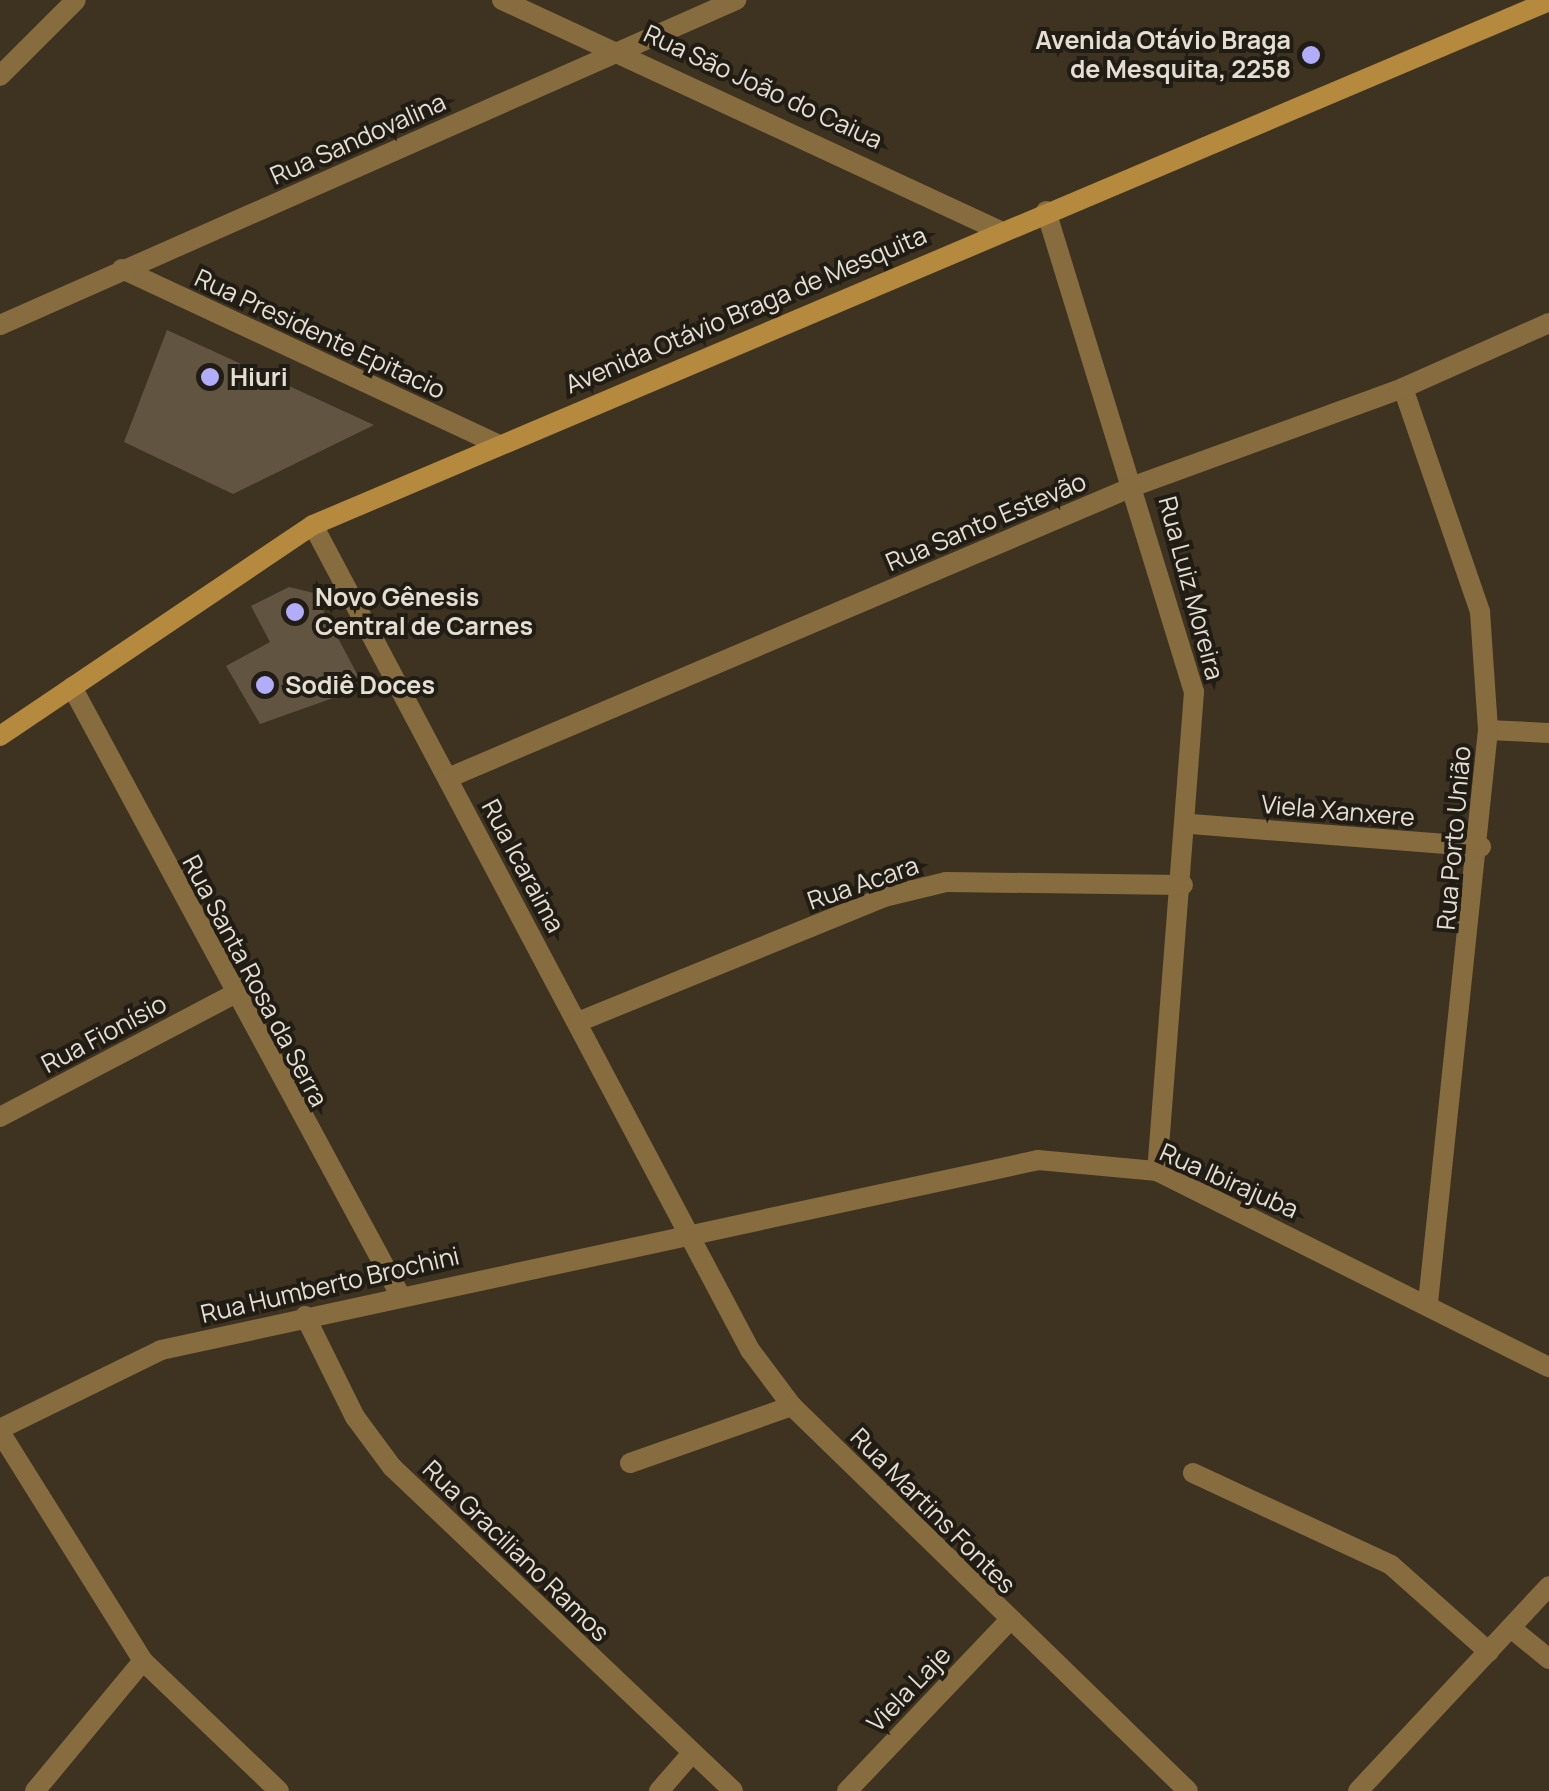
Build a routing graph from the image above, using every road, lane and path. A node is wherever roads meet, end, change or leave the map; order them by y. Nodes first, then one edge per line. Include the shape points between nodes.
1 (76, 0) edge
2 (502, 0) edge
3 (736, 0) edge
4 (1549, 1) edge
5 (624, 49) junction
6 (0, 76) edge
7 (1046, 211) junction
8 (998, 230) junction
9 (122, 269) junction
10 (1549, 322) edge
11 (0, 325) edge
12 (1403, 388) junction
13 (496, 444) junction
14 (1136, 485) junction
15 (313, 525) junction
16 (72, 687) junction
17 (1488, 730) junction
18 (1549, 733) edge
19 (0, 736) edge
20 (448, 778) junction
21 (1191, 824) junction
22 (1482, 847) junction
23 (1183, 885) junction
24 (232, 996) junction
25 (578, 1022) junction
26 (0, 1117) edge
27 (1157, 1172) junction
28 (686, 1232) junction
29 (400, 1295) junction
30 (1428, 1303) junction
31 (305, 1316) junction
32 (1549, 1367) edge
33 (792, 1406) junction
34 (0, 1430) edge
35 (630, 1463) dead end
36 (1193, 1472) dead end
37 (1549, 1586) edge
38 (1008, 1622) junction
39 (1511, 1628) junction
40 (1488, 1652) junction
41 (1549, 1659) edge
42 (143, 1661) junction
43 (692, 1754) junction
44 (35, 1791) edge
45 (280, 1791) edge
46 (660, 1791) edge
47 (733, 1791) edge
48 (847, 1791) edge
49 (1188, 1791) edge
50 (1358, 1791) edge

1 - 6 street
2 - 5 street, Rua São João do Caiua
3 - 5 street, Rua Sandovalina
4 - 7 main road, Avenida Otávio Braga de Mesquita
5 - 8 street, Rua São João do Caiua
5 - 9 street, Rua Sandovalina
7 - 8 main road, Avenida Otávio Braga de Mesquita
7 - 14 street, Rua Luiz Moreira
8 - 13 main road, Avenida Otávio Braga de Mesquita
9 - 11 street, Rua Sandovalina
9 - 13 street, Rua Presidente Epitacio
10 - 12 street, Rua Santo Estevão
12 - 14 street, Rua Santo Estevão
12 - 17 street, Rua Porto União via 1480,612
13 - 15 main road, Avenida Otávio Braga de Mesquita
14 - 20 street, Rua Santo Estevão
14 - 21 street, Rua Luiz Moreira via 1194,692
15 - 16 main road, Avenida Otávio Braga de Mesquita
15 - 20 street, Rua Icaraima
16 - 19 main road, Avenida Otávio Braga de Mesquita
16 - 24 street, Rua Santa Rosa da Serra
17 - 18 street
17 - 22 street, Rua Porto União
20 - 25 street, Rua Icaraima
21 - 22 street, Viela Xanxere
21 - 23 street, Rua Luiz Moreira
22 - 30 street, Rua Porto União
23 - 25 street, Rua Acara via 946,882 884,898
23 - 27 street, Rua Luiz Moreira
24 - 26 street, Rua Fionísio
24 - 29 street, Rua Santa Rosa da Serra
25 - 28 street, Rua Icaraima
27 - 28 street, Rua Ibirajuba via 1038,1160
27 - 30 street, Rua Ibirajuba
28 - 29 street, Rua Humberto Brochini
28 - 33 street, Rua Martins Fontes
29 - 31 street, Rua Humberto Brochini
30 - 32 street, Rua Ibirajuba
31 - 34 street, Rua Humberto Brochini via 161,1350
31 - 43 street, Rua Graciliano Ramos via 355,1417 392,1466
33 - 35 street
33 - 38 street, Rua Martins Fontes
34 - 42 street
36 - 40 street via 1391,1564
37 - 39 street
38 - 48 street, Viela Laje
38 - 49 street, Rua Martins Fontes
39 - 40 street
39 - 41 street
40 - 50 street
42 - 44 street
42 - 45 street
43 - 46 street
43 - 47 street, Rua Graciliano Ramos

